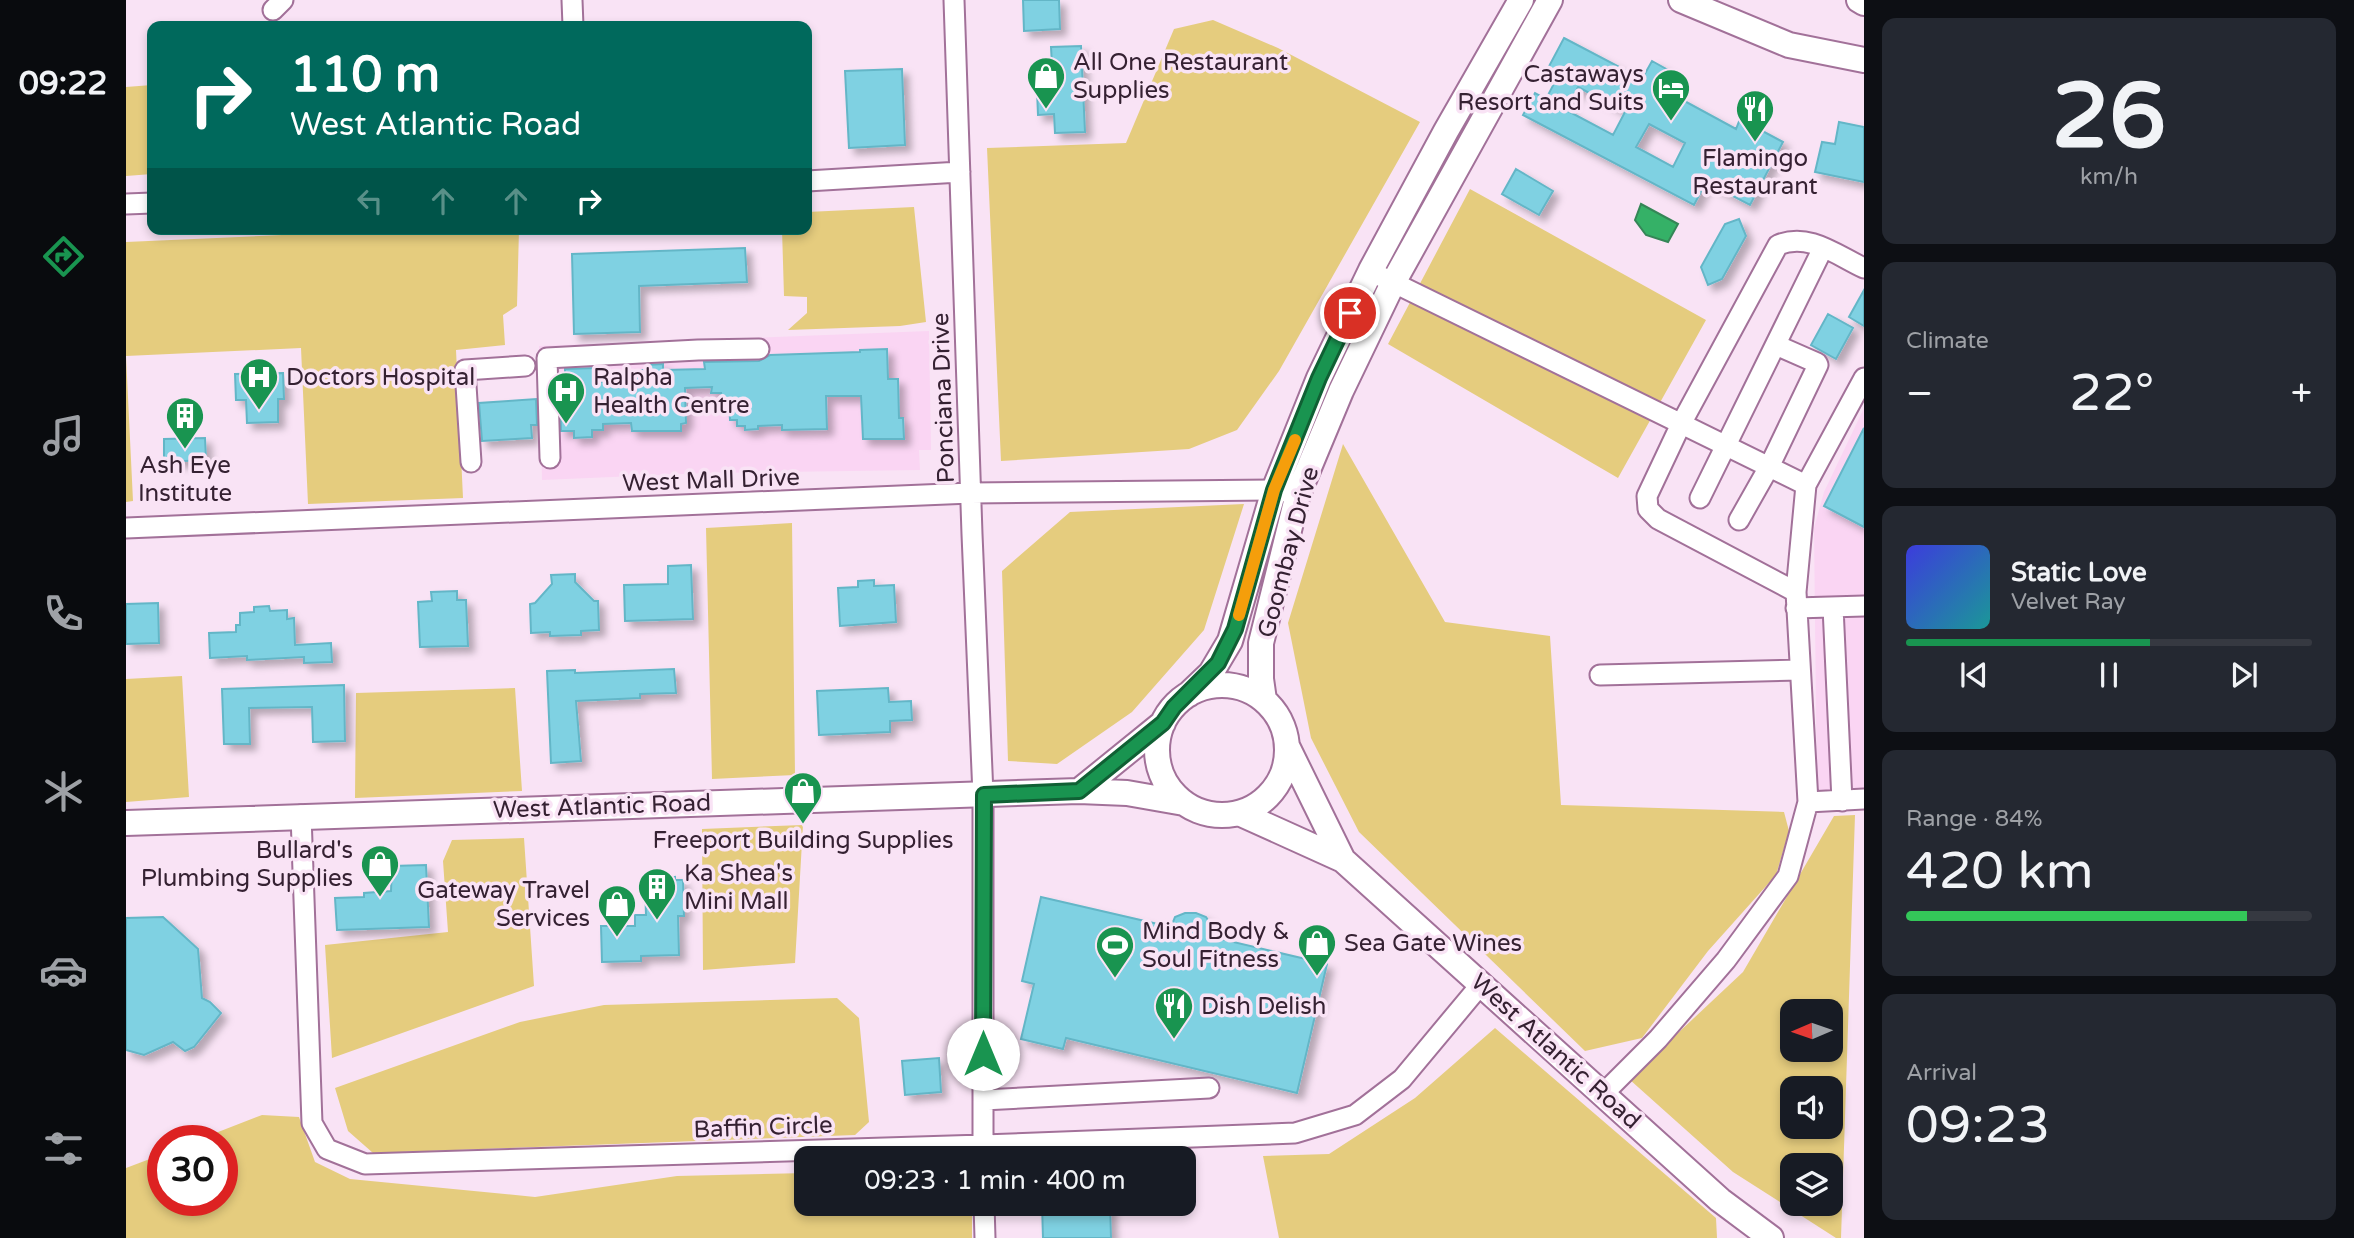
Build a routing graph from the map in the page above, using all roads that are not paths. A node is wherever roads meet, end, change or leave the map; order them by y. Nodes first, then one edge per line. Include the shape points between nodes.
1 (572, 0) edge
2 (954, 0) edge
3 (1521, 0) edge
4 (1550, 0) edge
5 (1681, 0) edge
6 (1859, 0) edge
7 (1864, 3) edge
8 (573, 21) edge
9 (1864, 60) edge
10 (1446, 131) junction
11 (1469, 146) junction
12 (960, 172) junction
13 (812, 181) edge
14 (147, 203) edge
15 (126, 204) edge
16 (1823, 248) junction
17 (1864, 268) edge
18 (1371, 270) junction
19 (1393, 284) junction
20 (1776, 345) junction
21 (759, 349) dead end
22 (525, 366) dead end
23 (1864, 379) edge
24 (1681, 424) junction
25 (1727, 446) junction
26 (550, 458) dead end
27 (471, 462) dead end
28 (1769, 467) junction
29 (1806, 485) junction
30 (1286, 492) junction
31 (971, 493) junction
32 (1700, 498) dead end
33 (1738, 520) dead end
34 (126, 528) edge
35 (1796, 600) junction
36 (1864, 606) edge
37 (1833, 607) junction
38 (1799, 670) junction
39 (1600, 675) dead end
40 (1189, 694) junction
41 (1264, 700) junction
42 (1163, 723) junction
43 (1287, 746) junction
44 (1079, 791) junction
45 (984, 795) junction
46 (1864, 799) edge
47 (1842, 800) junction
48 (1808, 802) junction
49 (1184, 803) junction
50 (1239, 813) junction
51 (301, 815) junction
52 (126, 823) edge
53 (1343, 860) junction
54 (1482, 984) junction
55 (1209, 1088) dead end
56 (1603, 1094) junction
57 (983, 1100) junction
58 (983, 1146) edge
59 (1082, 1146) edge
60 (794, 1156) edge
61 (985, 1216) edge
62 (985, 1238) edge
63 (1771, 1238) edge

1 - 8 street
2 - 12 street, Ponciana Drive
3 - 10 main road, Goombay Drive
4 - 11 main road, Goombay Drive
5 - 9 main road via 1788,44
6 - 7 main road
10 - 11 main road
10 - 18 main road, Goombay Drive
11 - 19 main road, Goombay Drive
12 - 13 street
12 - 31 street, Ponciana Drive
14 - 15 street
16 - 17 street
16 - 20 street
16 - 24 street via 1807,240 1778,246
18 - 19 street
18 - 30 main road, Goombay Drive via 1319,378
19 - 24 street
19 - 30 main road, Goombay Drive
20 - 25 street
20 - 28 street via 1818,366
21 - 26 street via 547,358
22 - 27 street via 465,370
23 - 29 street
24 - 25 street
24 - 35 street via 1647,496 1648,509
25 - 28 street
25 - 32 street
28 - 29 street
28 - 33 street
29 - 35 street
30 - 31 street, West Mall Drive
30 - 40 main road, Goombay Drive via 1230,641 1211,673
30 - 41 main road, Goombay Drive via 1264,628
31 - 34 street, West Mall Drive
31 - 45 street, Ponciana Drive
35 - 37 street
35 - 38 street
36 - 37 street
37 - 47 street
38 - 39 street
38 - 48 street
40 - 41 main road via 1207,686 1227,685 1247,689
40 - 42 main road
41 - 43 main road via 1276,713
42 - 44 main road
42 - 49 main road via 1158,749 1162,775
43 - 50 main road via 1285,768 1275,788 1259,804
43 - 53 main road, West Atlantic Road
44 - 45 main road, West Atlantic Road
44 - 49 main road, West Atlantic Road
45 - 51 main road, West Atlantic Road
45 - 57 street, Ponciana Drive
46 - 47 street
47 - 48 street
48 - 56 street via 1788,876 1726,960 1658,1040
49 - 50 main road via 1210,814
50 - 53 main road, West Atlantic Road
51 - 52 main road, West Atlantic Road
51 - 60 street, Baffin Circle via 310,1100 312,1123 327,1149 365,1164
53 - 54 main road, West Atlantic Road
54 - 56 main road, West Atlantic Road
54 - 59 street, Baffin Circle via 1402,1079 1355,1115 1295,1133
55 - 57 street
56 - 63 main road, West Atlantic Road via 1720,1200
57 - 58 street, Ponciana Drive
61 - 62 street

